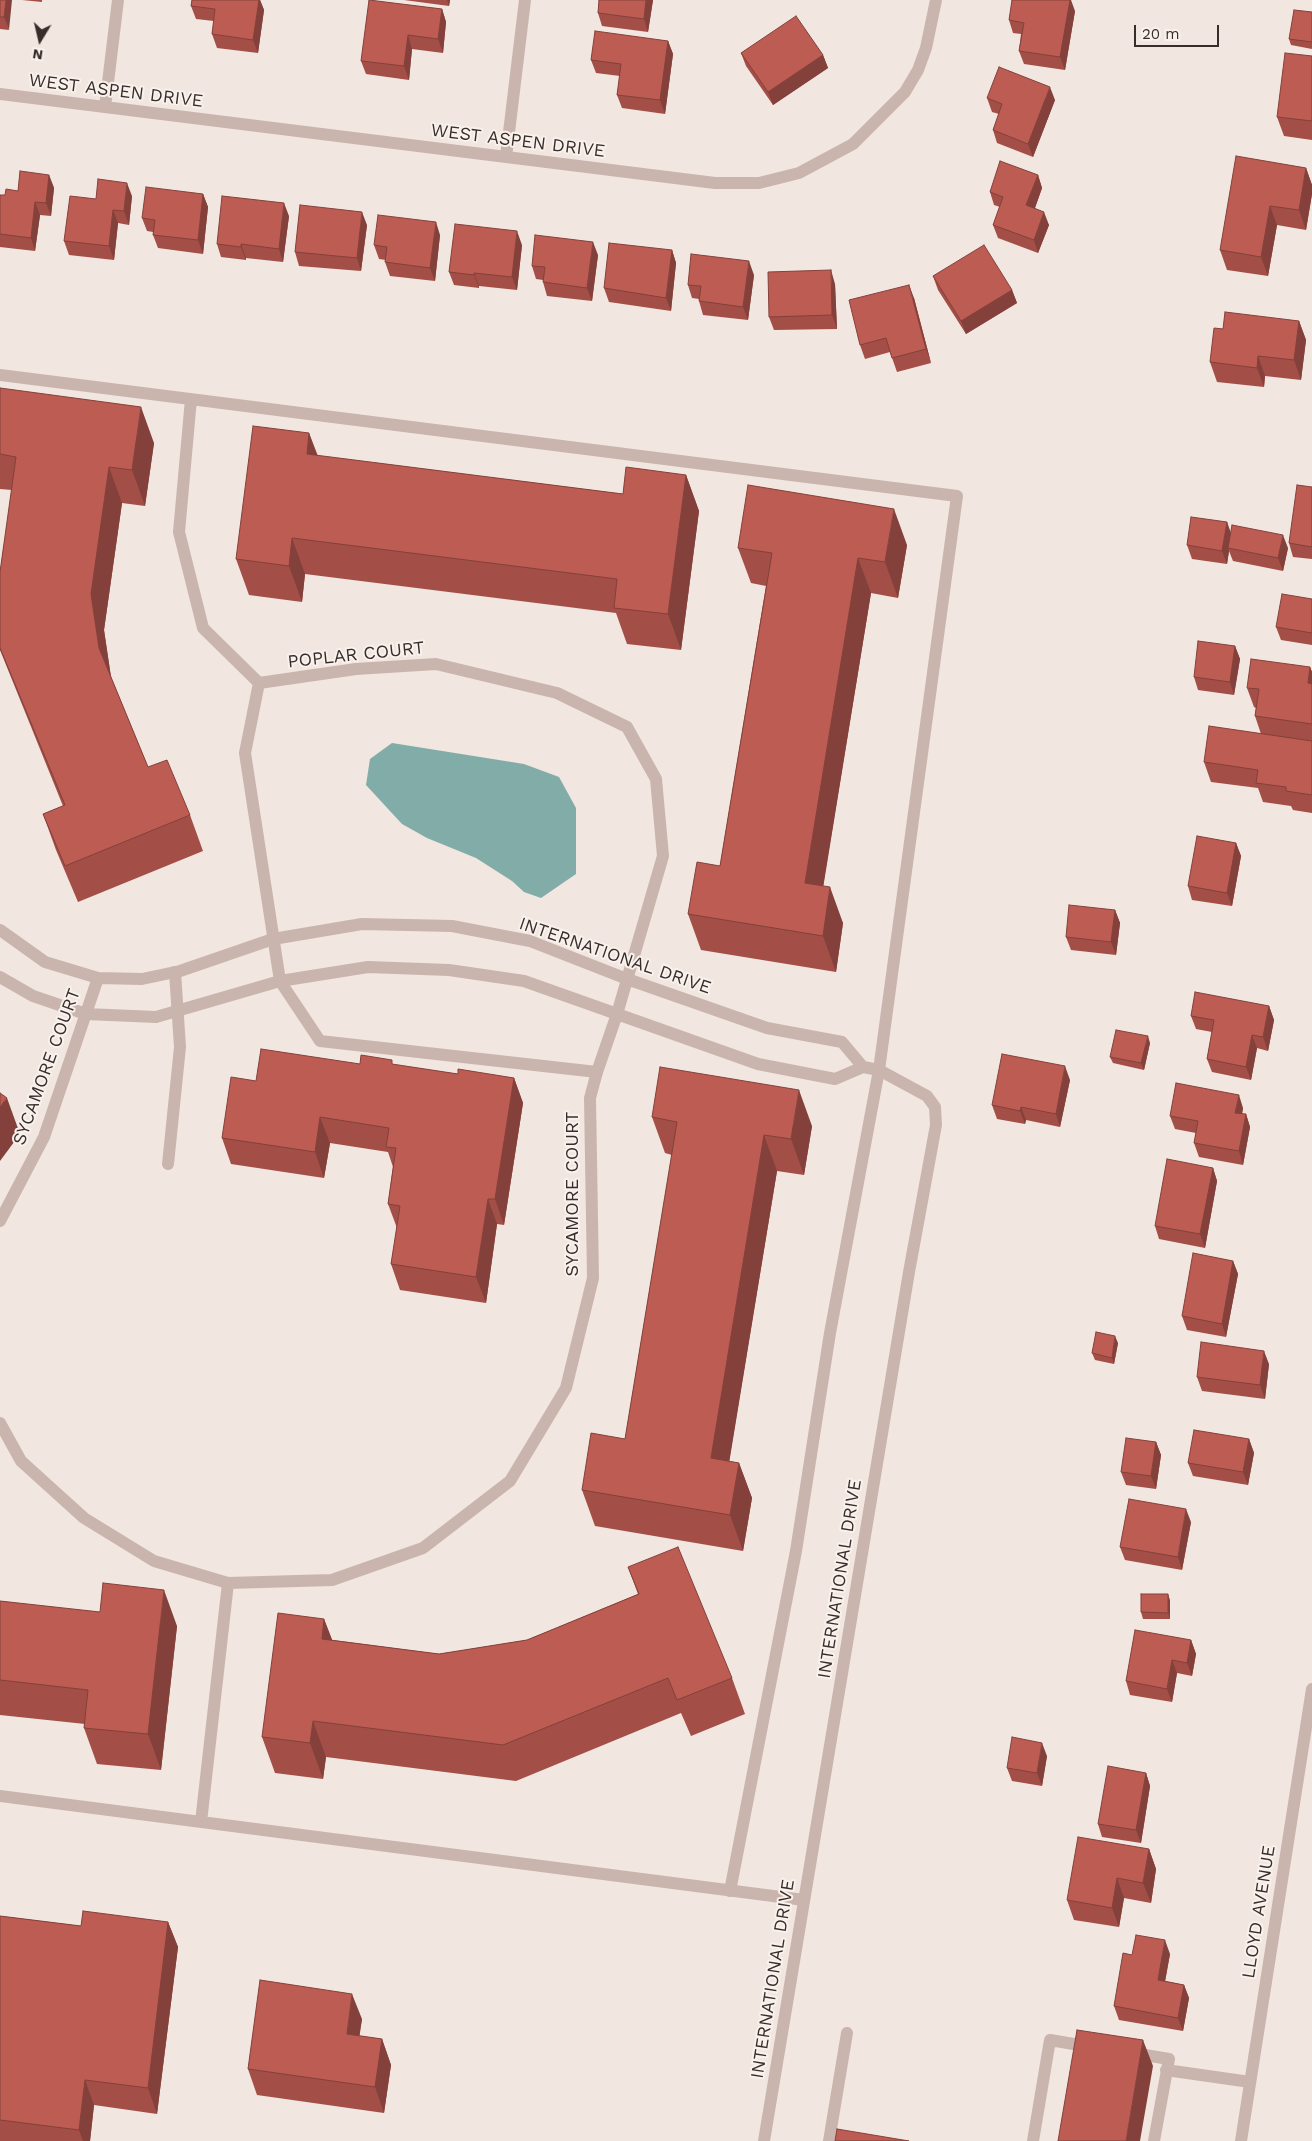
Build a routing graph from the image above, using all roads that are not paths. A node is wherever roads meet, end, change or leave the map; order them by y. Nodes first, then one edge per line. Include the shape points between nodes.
1 (118, 0) edge
2 (525, 0) edge
3 (936, 0) edge
4 (0, 94) edge
5 (105, 107) junction
6 (506, 157) junction
7 (0, 375) edge
8 (191, 399) junction
9 (259, 683) junction
10 (0, 930) edge
11 (273, 939) junction
12 (175, 972) junction
13 (0, 977) edge
14 (98, 978) junction
15 (627, 979) junction
16 (280, 981) junction
17 (178, 1010) junction
18 (86, 1014) junction
19 (617, 1014) junction
20 (863, 1067) junction
21 (879, 1070) junction
22 (597, 1072) junction
23 (168, 1164) dead end
24 (0, 1221) edge
25 (0, 1424) edge
26 (228, 1583) junction
27 (1312, 1689) edge
28 (0, 1796) edge
29 (201, 1822) junction
30 (730, 1891) junction
31 (804, 1900) junction
32 (847, 2033) dead end
33 (1100, 2048) edge
34 (1119, 2051) edge
35 (1166, 2070) junction
36 (1250, 2082) junction
37 (764, 2141) edge
38 (829, 2141) edge
39 (1034, 2141) edge
40 (1154, 2141) edge
41 (1241, 2141) edge

1 - 5 street
2 - 6 street
3 - 6 street, WEST ASPEN DRIVE via 926,48 905,92 853,144 799,173 759,183 723,184
4 - 5 street, WEST ASPEN DRIVE
5 - 6 street, WEST ASPEN DRIVE
7 - 8 street
8 - 9 street via 179,532 202,628
8 - 21 street via 957,496
9 - 11 street via 245,753
9 - 15 street, POPLAR COURT via 356,669 436,664 557,692 627,727 656,779 663,856
10 - 14 street, INTERNATIONAL DRIVE via 45,962
11 - 12 street, INTERNATIONAL DRIVE
11 - 15 street, INTERNATIONAL DRIVE via 362,924 452,926 530,941
11 - 16 street
12 - 14 street, INTERNATIONAL DRIVE via 142,979
12 - 17 street
13 - 18 street via 33,996
14 - 18 street, SYCAMORE COURT
15 - 19 street, POPLAR COURT
15 - 20 street, INTERNATIONAL DRIVE via 768,1028 842,1042
16 - 17 street
16 - 19 street via 368,966 449,970 524,981
16 - 22 street via 320,1040
17 - 18 street via 156,1017
17 - 23 street via 180,1047
18 - 24 street, SYCAMORE COURT via 44,1137
19 - 20 street via 758,1064 835,1080
19 - 22 street, SYCAMORE COURT
20 - 21 street, INTERNATIONAL DRIVE
21 - 30 street via 830,1333 796,1551
21 - 31 street, INTERNATIONAL DRIVE via 927,1096 934,1107 936,1125
22 - 26 street, SYCAMORE COURT via 590,1098 593,1278 566,1388 510,1481 423,1548 332,1580
25 - 26 street, SYCAMORE COURT via 21,1461 84,1518 154,1561
26 - 29 street
27 - 36 street, LLOYD AVENUE
28 - 29 street
29 - 30 street
30 - 31 street
31 - 37 street, INTERNATIONAL DRIVE
32 - 38 street
33 - 39 street via 1050,2040
34 - 35 street via 1169,2059
35 - 36 street
35 - 40 street
36 - 41 street, LLOYD AVENUE

